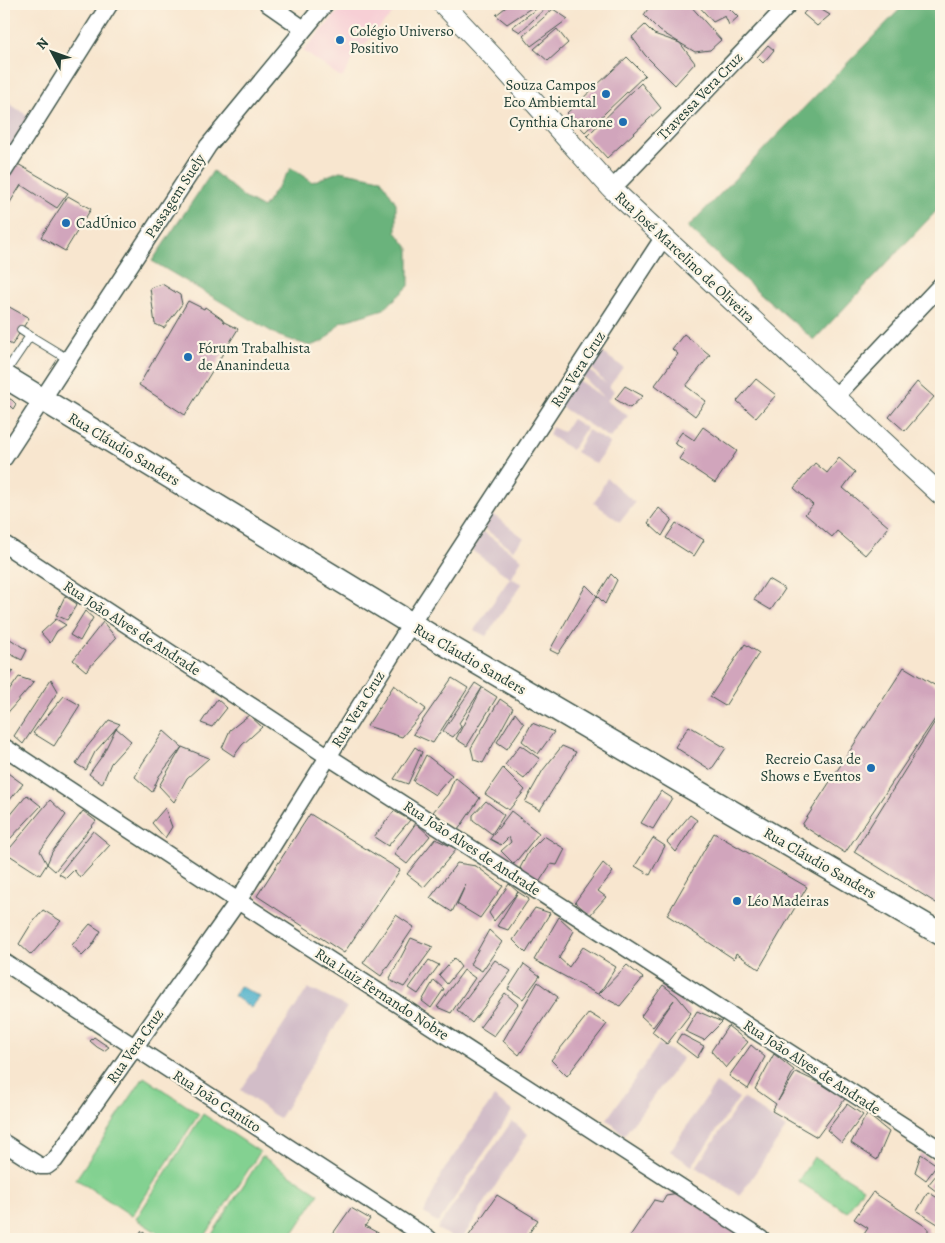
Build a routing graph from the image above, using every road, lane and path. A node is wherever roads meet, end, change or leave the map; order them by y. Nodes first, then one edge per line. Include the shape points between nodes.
1 (268, 4) edge
2 (325, 4) edge
3 (443, 4) edge
4 (789, 4) edge
5 (109, 5) edge
6 (304, 29) junction
7 (4, 171) edge
8 (612, 189) junction
9 (663, 238) junction
10 (941, 286) edge
11 (21, 330) dead end
12 (30, 336) junction
13 (68, 359) junction
14 (4, 376) edge
15 (835, 397) junction
16 (42, 400) junction
17 (4, 458) edge
18 (941, 495) edge
19 (4, 544) edge
20 (411, 624) junction
21 (4, 747) edge
22 (329, 757) junction
23 (238, 901) junction
24 (941, 934) edge
25 (4, 962) edge
26 (134, 1047) junction
27 (4, 1143) edge
28 (941, 1150) edge
29 (430, 1239) edge
30 (761, 1239) edge

1 - 6 street
2 - 6 street, Passagem Suely
3 - 8 street, Rua José Marcelino de Oliveira
4 - 8 street, Travessa Vera Cruz
5 - 7 street
6 - 13 street, Passagem Suely via 208,146
8 - 9 street, Rua José Marcelino de Oliveira
9 - 15 street, Rua José Marcelino de Oliveira
9 - 20 street, Rua Vera Cruz
10 - 15 street
11 - 12 lane
12 - 13 lane
12 - 14 lane
13 - 16 street, Passagem Suely
14 - 16 main road, Rua Cláudio Sanders
15 - 18 street, Rua José Marcelino de Oliveira
16 - 17 street, Passagem Suely
16 - 20 main road, Rua Cláudio Sanders
19 - 22 street, Rua João Alves de Andrade
20 - 22 street, Rua Vera Cruz
20 - 24 main road, Rua Cláudio Sanders
21 - 23 street, Rua Luiz Fernando Nobre
22 - 23 street, Rua Vera Cruz
22 - 28 street, Rua João Alves de Andrade
23 - 26 street, Rua Vera Cruz
23 - 30 street, Rua Luiz Fernando Nobre
25 - 26 street, Rua João Canúto
26 - 27 street, Rua Vera Cruz via 55,1160 47,1166 40,1166
26 - 29 street, Rua João Canúto

